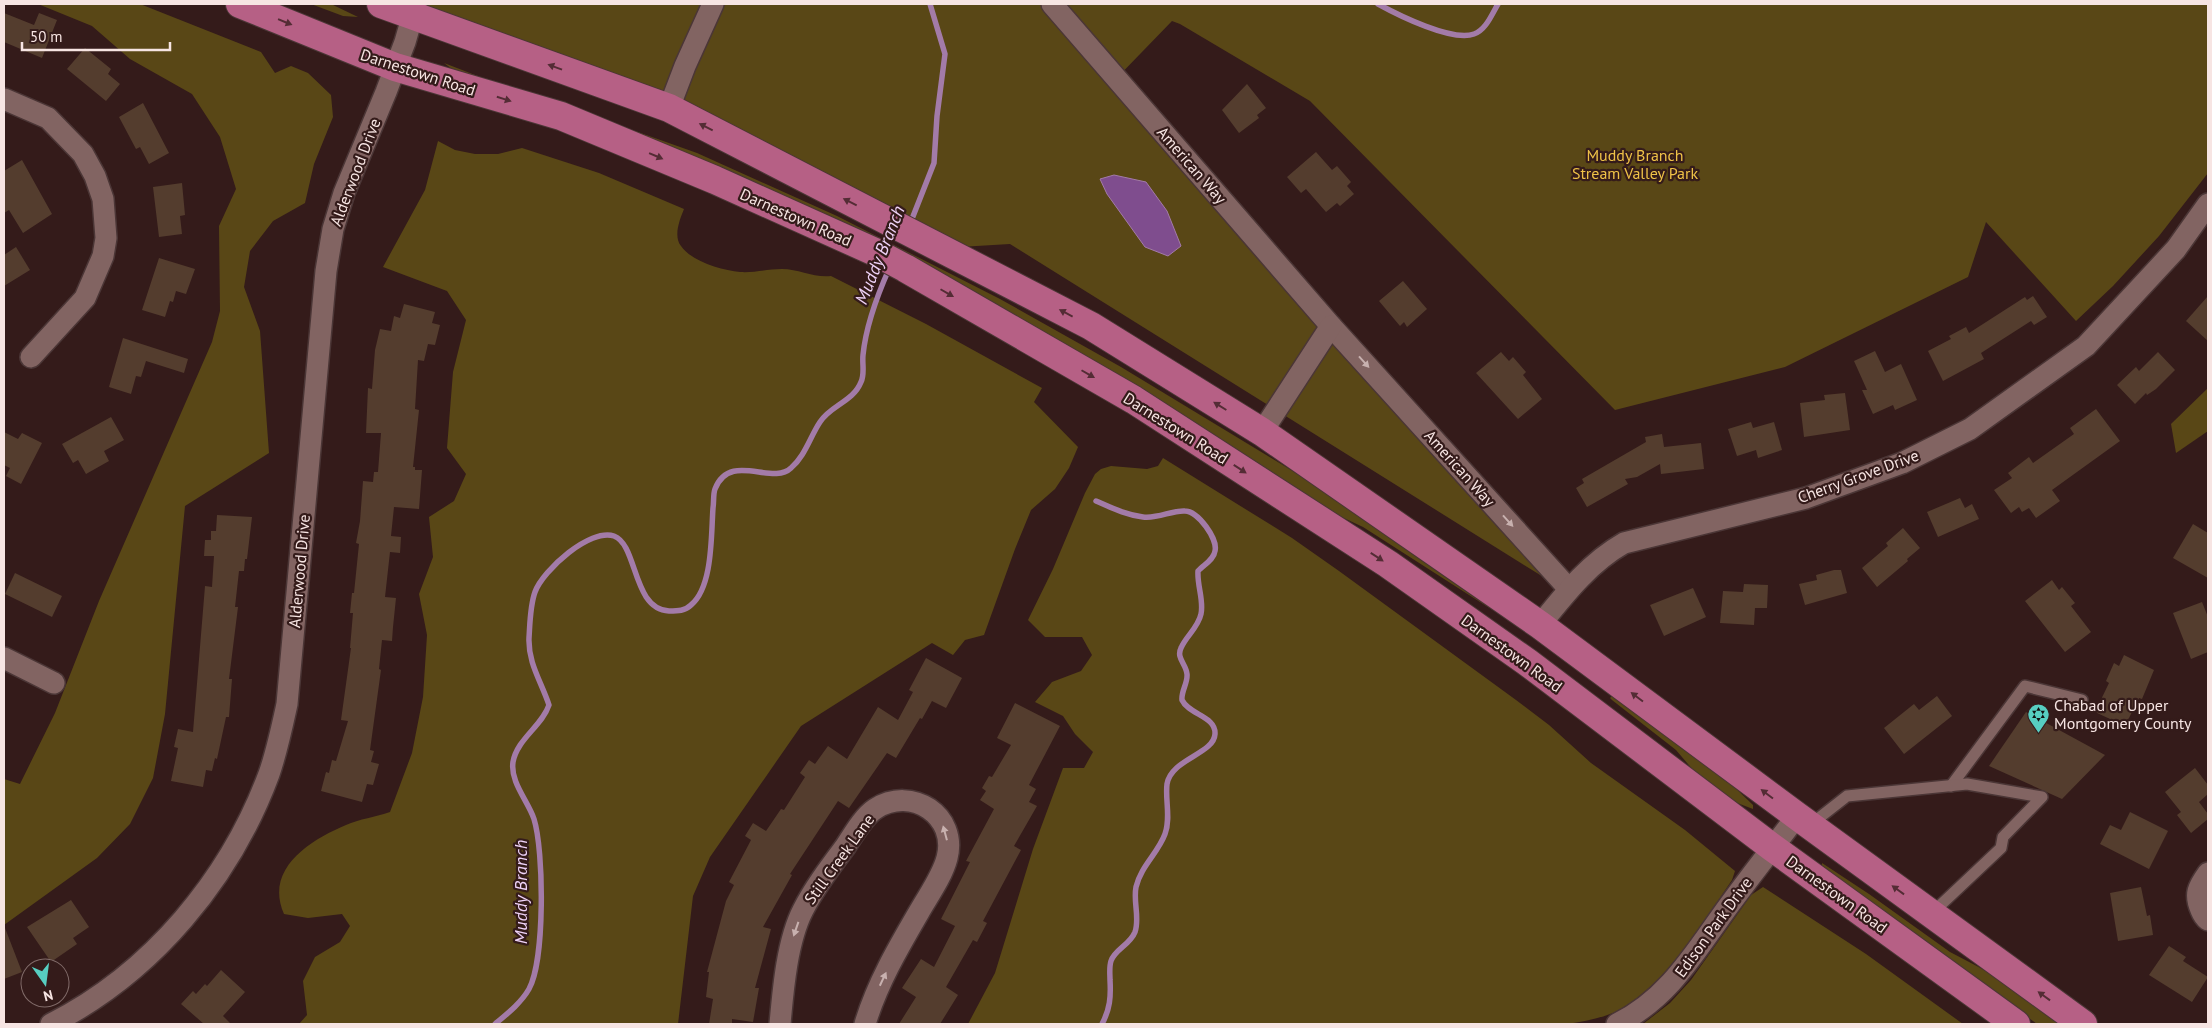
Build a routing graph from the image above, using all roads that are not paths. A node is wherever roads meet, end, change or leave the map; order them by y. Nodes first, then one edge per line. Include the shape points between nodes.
1 (240, 4) edge
2 (381, 4) edge
3 (713, 4) edge
4 (1052, 4) edge
5 (414, 10) edge
6 (395, 67) junction
7 (4, 99) edge
8 (669, 108) junction
9 (2208, 204) edge
10 (1331, 326) junction
11 (31, 357) dead end
12 (1262, 432) junction
13 (1569, 589) junction
14 (1540, 625) junction
15 (4, 658) edge
16 (54, 683) dead end
17 (2082, 700) dead end
18 (1951, 786) junction
19 (1804, 821) junction
20 (1773, 848) junction
21 (2208, 873) edge
22 (1931, 914) junction
23 (2208, 920) edge
24 (52, 1024) edge
25 (780, 1024) edge
26 (865, 1024) edge
27 (1617, 1024) edge
28 (2016, 1024) edge
29 (2083, 1024) edge

1 -> 6 main road, Darnestown Road
2 - 5 main road
3 - 8 street
4 - 10 street, American Way
5 - 6 street, Alderwood Drive
8 -> 5 main road
6 -> 20 main road, Darnestown Road via 561,116 715,180 905,268 1134,400 1388,564 1535,668
6 - 24 street, Alderwood Drive via 344,192 333,229 326,272 289,687 269,773 227,862 169,935 134,968
7 - 11 street via 48,118 83,154 102,198 106,238 103,256 85,298
12 -> 8 main road via 1091,326
9 - 13 street, Cherry Grove Drive via 2176,249 2086,346 1970,429 1902,463 1806,498 1624,543 1605,554
10 - 12 street
10 -> 13 street, American Way
12 - 14 main road
13 - 14 street, Cherry Grove Drive
19 -> 14 main road
15 - 16 street
17 - 18 lane via 2025,686
18 - 19 lane via 1847,796
18 - 22 lane via 1967,784 2042,797 2003,837 2001,848
19 - 20 street, Edison Park Drive
22 -> 19 main road
20 - 27 street, Edison Park Drive via 1671,985 1644,1009
20 - 28 main road, Darnestown Road
21 - 23 street via 2196,899
29 -> 22 main road
26 -> 25 street, Still Creek Lane via 870,1006 897,950 946,858 948,842 944,826 932,811 911,800 902,799 875,809 838,855 802,911 793,938

